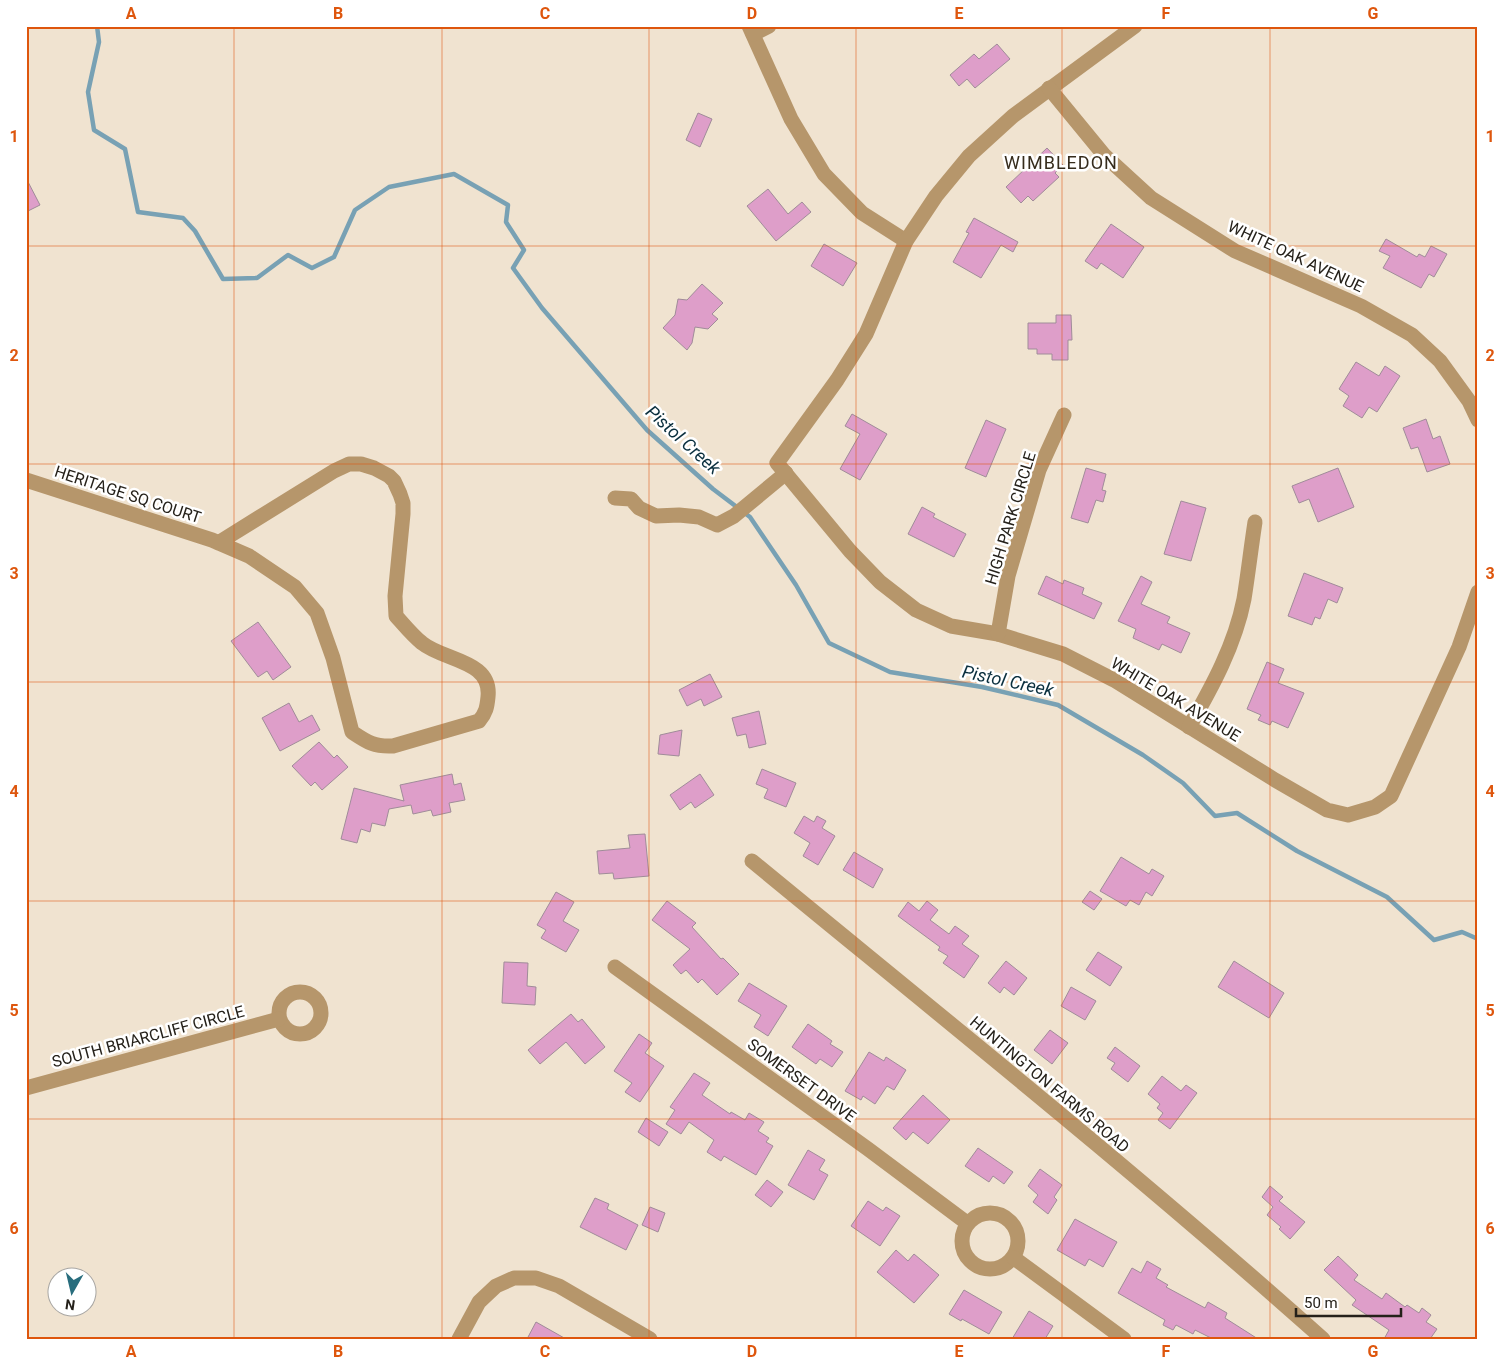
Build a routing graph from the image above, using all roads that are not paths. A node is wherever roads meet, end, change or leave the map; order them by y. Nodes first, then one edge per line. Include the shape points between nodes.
1 (769, 26) edge
2 (1135, 26) edge
3 (751, 30) edge
4 (1049, 88) junction
5 (906, 241) junction
6 (1064, 415) dead end
7 (1478, 420) edge
8 (782, 468) junction
9 (26, 480) edge
10 (615, 498) dead end
11 (1255, 522) dead end
12 (218, 542) junction
13 (1478, 592) edge
14 (998, 634) junction
15 (1189, 727) junction
16 (752, 861) dead end
17 (615, 968) dead end
18 (279, 1018) dead end
19 (26, 1088) edge
20 (967, 1223) junction
21 (1014, 1258) junction
22 (459, 1339) edge
23 (650, 1339) edge
24 (1124, 1339) edge
25 (1323, 1339) edge

1 - 3 street
2 - 4 street
3 - 5 street via 791,119 824,174 862,213
4 - 5 street via 969,156 936,196
4 - 7 street, WHITE OAK AVENUE via 1104,155 1151,198 1236,251 1361,306 1412,335 1440,361
5 - 8 street via 866,334
6 - 14 street, HIGH PARK CIRCLE via 1039,470 1008,576
8 - 10 street via 752,501 717,525 699,517 656,516 639,508 631,499
8 - 14 street, WHITE OAK AVENUE via 880,582 916,610 951,626
9 - 12 street, HERITAGE SQ COURT
11 - 15 street via 1243,600 1234,634 1216,680
12 - 12 street, HERITAGE SQ COURT via 249,556 295,587 317,614 333,658 352,732 370,744 393,746 479,721 485,714 489,684 481,672 422,644 396,616 403,503 394,481 388,476 374,468 349,464
13 - 15 street, WHITE OAK AVENUE via 1459,647 1400,779 1391,796 1375,807 1348,815 1327,810
14 - 15 street, WHITE OAK AVENUE via 1063,654 1114,680
16 - 25 street, HUNTINGTON FARMS ROAD via 1058,1113
17 - 20 street, SOMERSET DRIVE
18 - 19 street, SOUTH BRIARCLIFF CIRCLE
20 - 21 street via 979,1214 994,1212 1008,1218 1016,1229 1019,1244
20 - 21 street via 961,1236 963,1252 972,1264 987,1270 1002,1267
21 - 24 street
22 - 23 street via 479,1302 496,1286 514,1278 536,1278 560,1286

